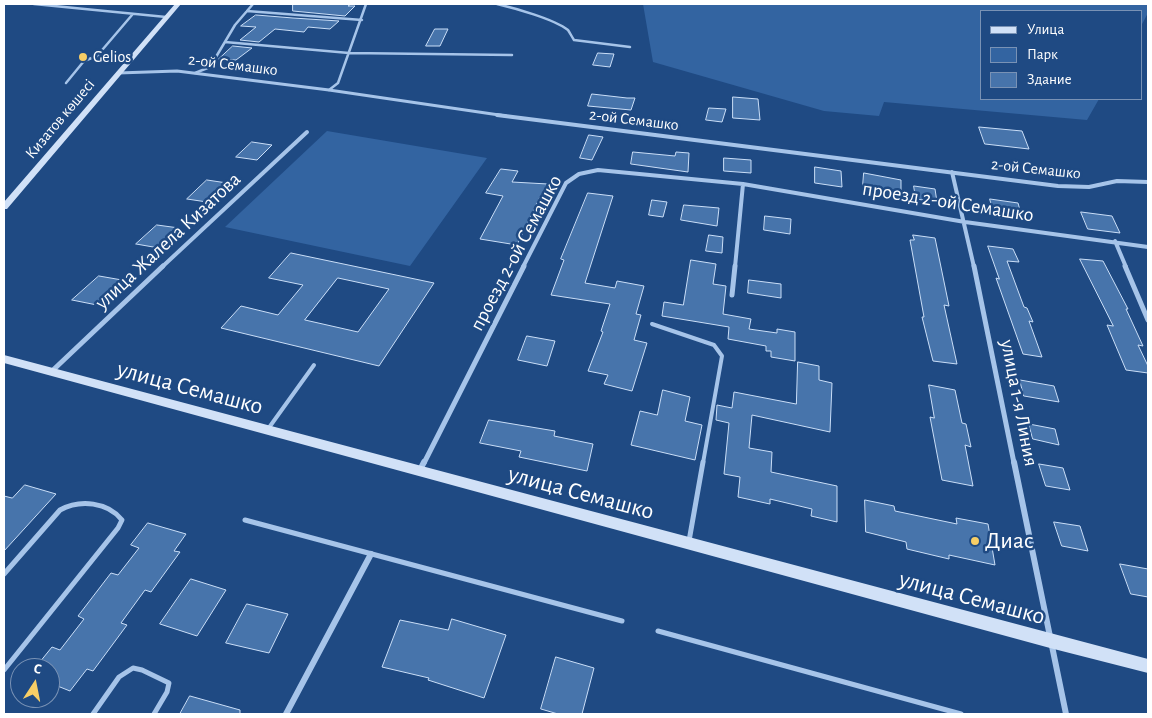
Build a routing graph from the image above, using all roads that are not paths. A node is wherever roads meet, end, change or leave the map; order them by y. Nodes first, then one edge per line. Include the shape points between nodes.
1 (34, 4) edge
2 (47, 4) edge
3 (178, 4) edge
4 (253, 4) edge
5 (366, 4) edge
6 (497, 4) edge
7 (44, 5) junction
8 (247, 11) junction
9 (132, 15) junction
10 (166, 17) junction
11 (362, 20) junction
12 (225, 42) junction
13 (630, 47) dead end
14 (349, 53) junction
15 (133, 55) junction
16 (512, 55) dead end
17 (97, 56) junction
18 (117, 73) junction
19 (195, 73) junction
20 (66, 83) dead end
21 (329, 90) junction
22 (306, 132) dead end
23 (952, 172) junction
24 (1148, 182) edge
25 (743, 184) junction
26 (4, 207) edge
27 (965, 222) junction
28 (1116, 241) junction
29 (1148, 246) edge
30 (732, 295) dead end
31 (1148, 320) edge
32 (652, 324) dead end
33 (4, 359) edge
34 (314, 365) dead end
35 (51, 372) junction
36 (266, 430) junction
37 (420, 471) junction
38 (245, 520) dead end
39 (689, 544) junction
40 (371, 554) junction
41 (4, 574) edge
42 (622, 621) dead end
43 (658, 631) dead end
44 (1050, 641) junction
45 (1148, 666) edge
46 (4, 670) edge
47 (93, 714) edge
48 (154, 714) edge
49 (286, 714) edge
50 (961, 714) edge
51 (1066, 714) edge

1 - 7 lane
2 - 7 lane
3 - 10 street, Кизатов көшесі
4 - 8 lane
5 - 11 lane
6 - 13 lane via 519,9 562,27 574,40
7 - 9 lane
8 - 11 lane
8 - 12 lane
9 - 10 lane
9 - 17 lane
10 - 15 street, Кизатов көшесі
11 - 14 lane
12 - 14 lane
12 - 19 lane via 210,66
14 - 16 lane
14 - 21 lane via 338,83
15 - 17 lane
15 - 18 street, Кизатов көшесі
17 - 20 lane via 84,61
18 - 19 street, 2-ой Семашко
18 - 26 street, Кизатов көшесі
19 - 21 street, 2-ой Семашко
21 - 23 street, 2-ой Семашко via 511,117
22 - 35 street, улица Жалела Кизатова
23 - 24 street, 2-ой Семашко via 1058,186
23 - 27 street, улица 1-я Линия
25 - 27 street, проезд 2-ой Семашко
25 - 30 street
25 - 37 street, проезд 2-ой Семашко via 603,170 582,171 573,176
27 - 28 street, проезд 2-ой Семашко
27 - 44 street, улица 1-я Линия
28 - 29 street, проезд 2-ой Семашко
28 - 31 street
32 - 39 lane via 714,344 722,356
33 - 35 street, улица Семашко
34 - 36 lane
35 - 36 street, улица Семашко
36 - 37 street, улица Семашко
37 - 39 street, улица Семашко
38 - 40 lane
39 - 44 street, улица Семашко
40 - 42 lane
40 - 49 street
41 - 46 lane via 67,505 82,501 115,511 122,520
43 - 50 lane
44 - 45 street, улица Семашко
44 - 51 street, улица 1-я Линия
47 - 48 lane via 119,677 133,668 169,683 168,692

